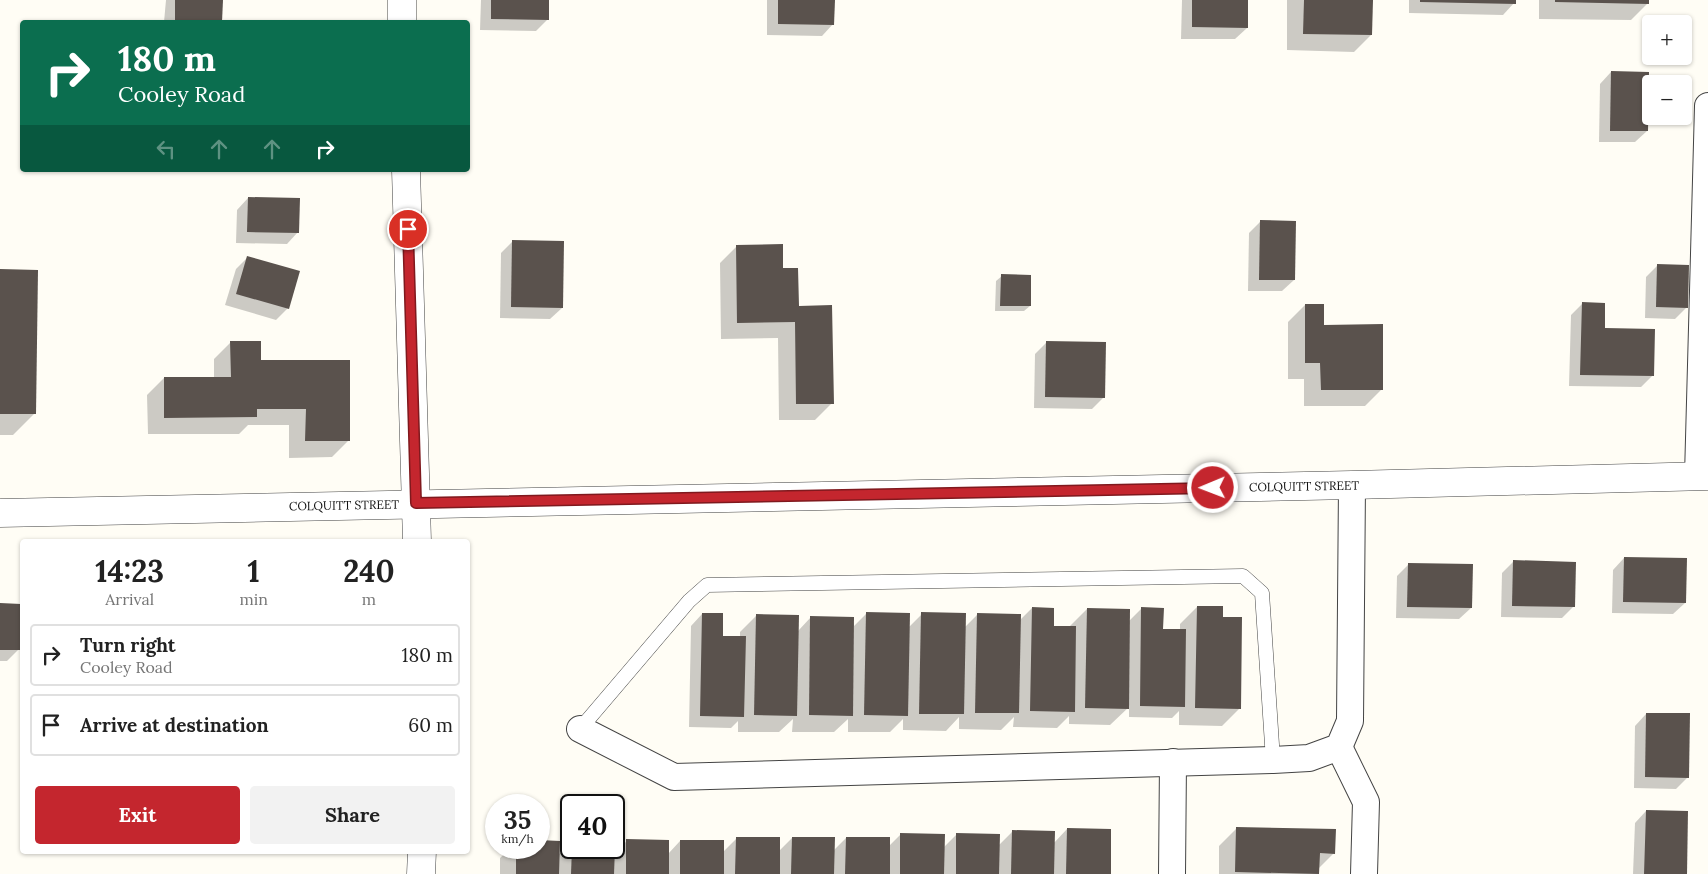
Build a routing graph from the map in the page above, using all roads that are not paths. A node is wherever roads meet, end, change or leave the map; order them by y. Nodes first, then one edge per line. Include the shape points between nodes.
1 (402, 0) edge
2 (402, 20) edge
3 (1708, 106) edge
4 (406, 172) edge
5 (1703, 476) edge
6 (1352, 485) junction
7 (416, 503) junction
8 (0, 512) edge
9 (417, 539) edge
10 (580, 729) joint
11 (1339, 748) junction
12 (1272, 760) junction
13 (1173, 762) junction
14 (422, 854) edge
15 (421, 874) edge
16 (1172, 874) edge
17 (1364, 874) edge

1 - 2 street
3 - 5 street
4 - 7 street
5 - 6 street, COLQUITT STREET
6 - 7 street, COLQUITT STREET
6 - 11 street via 1350,721
7 - 8 street, COLQUITT STREET
7 - 9 street
10 - 12 lane via 707,584 1243,576 1262,593
10 - 13 street via 674,778
11 - 12 street via 1309,758
11 - 17 street via 1366,802
12 - 13 street
13 - 16 street
14 - 15 street

